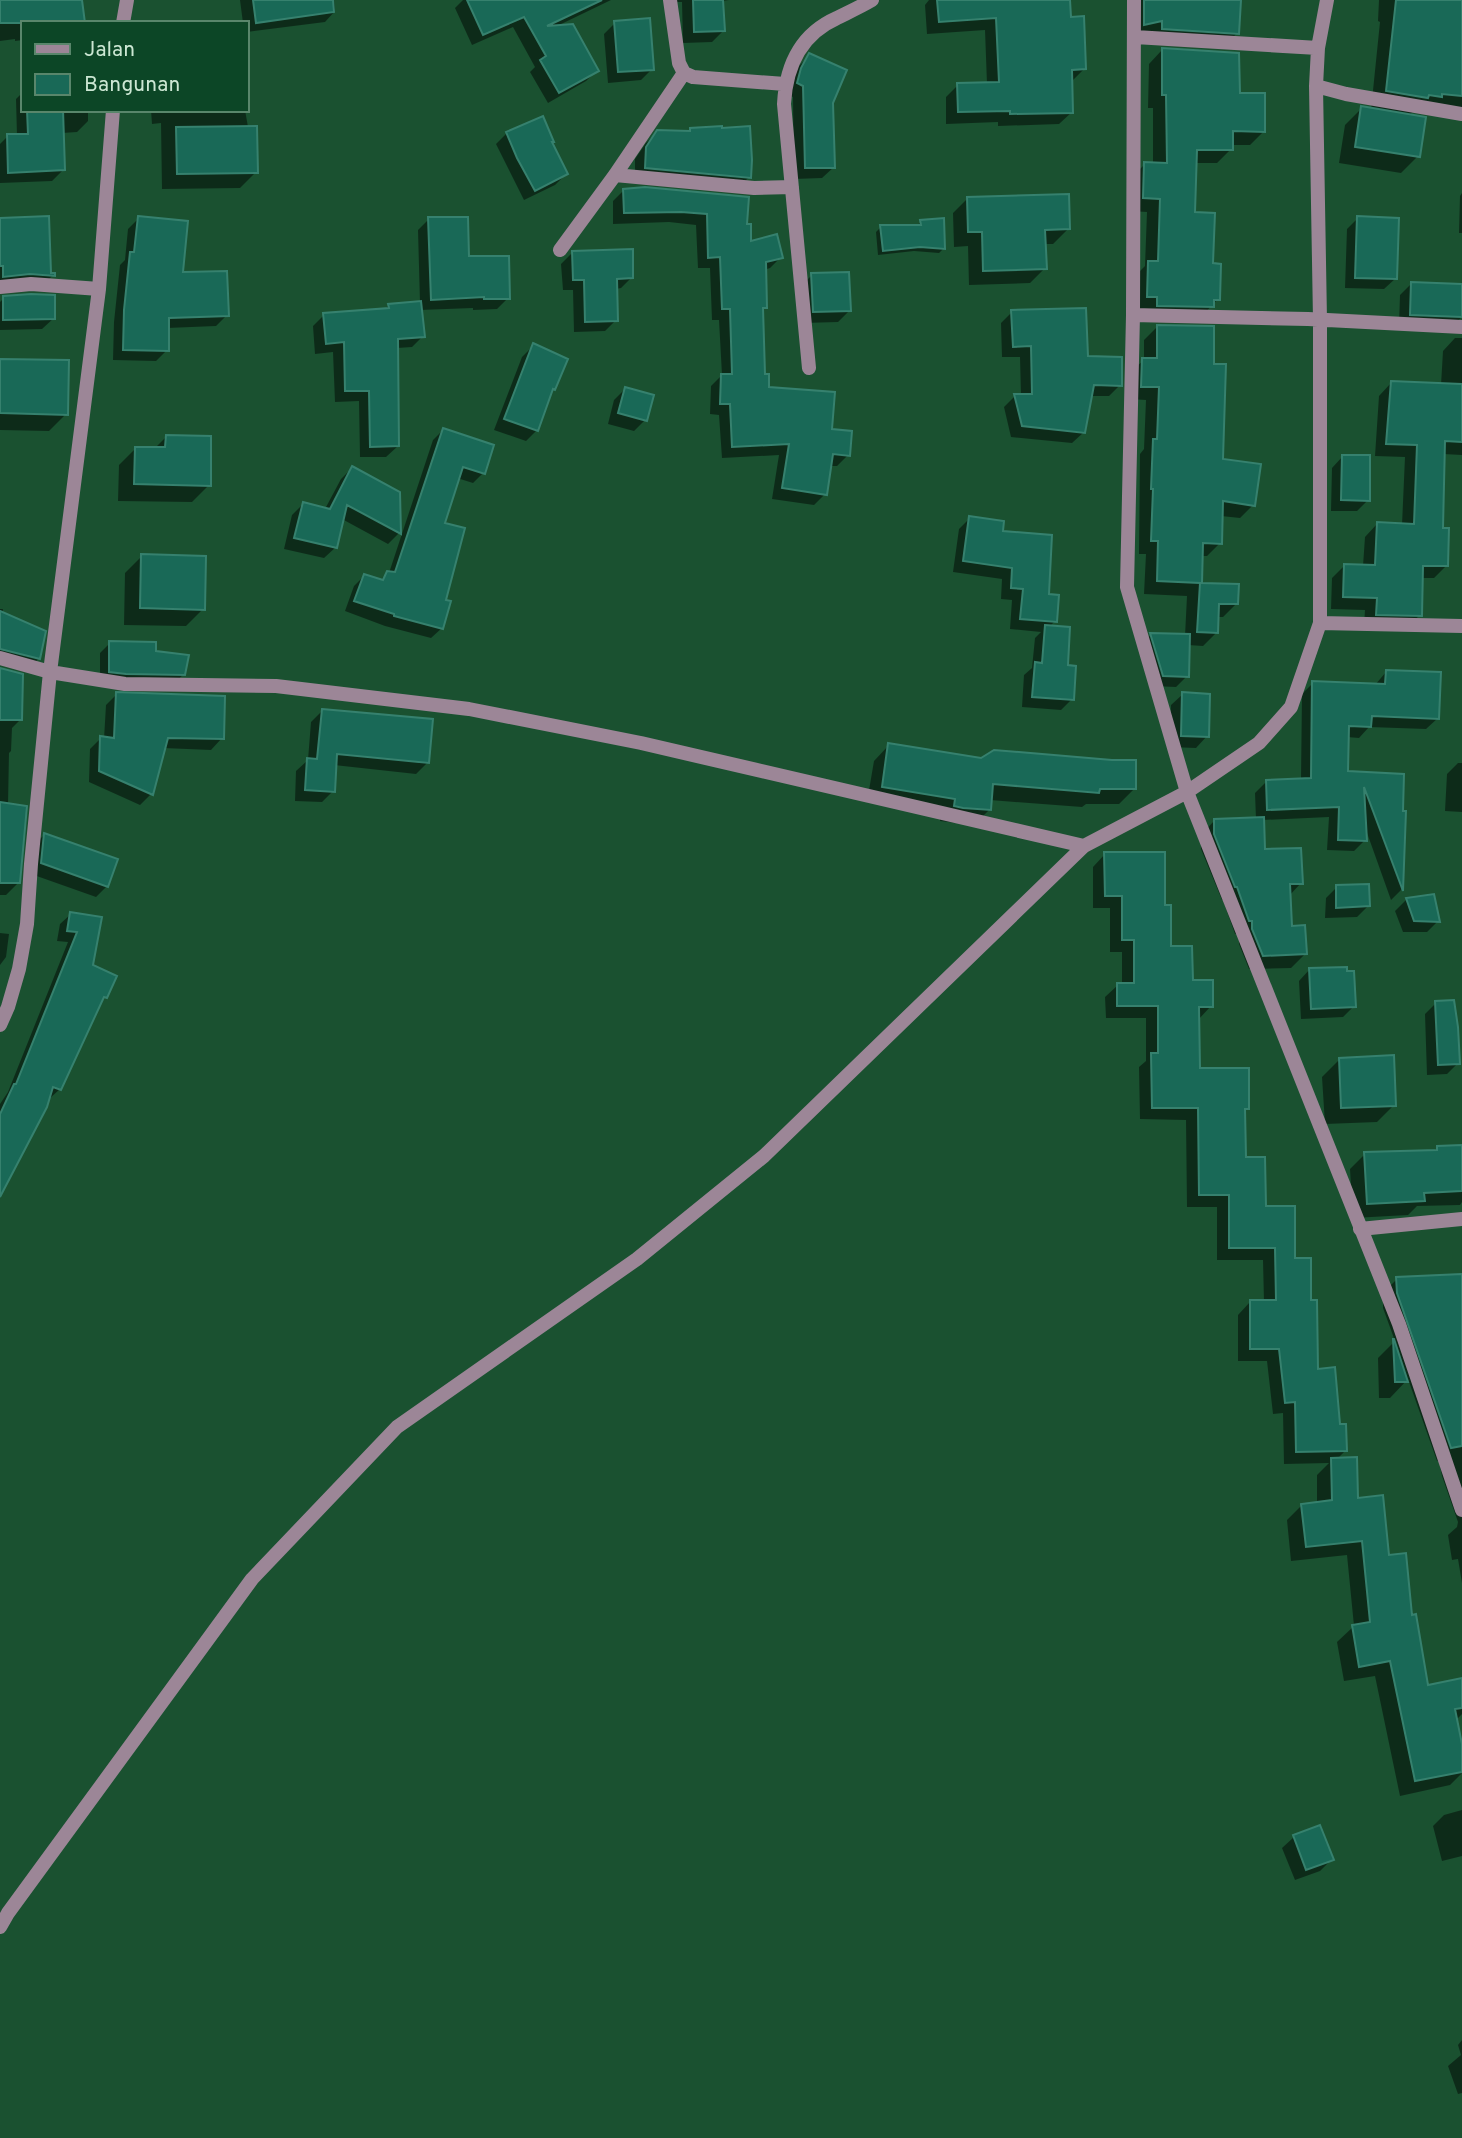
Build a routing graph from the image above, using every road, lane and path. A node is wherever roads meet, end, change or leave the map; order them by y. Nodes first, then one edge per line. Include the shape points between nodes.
1 (127, 0) edge
2 (670, 0) edge
3 (872, 0) edge
4 (1134, 0) edge
5 (1327, 0) edge
6 (123, 21) edge
7 (1135, 37) junction
8 (1318, 48) junction
9 (684, 73) junction
10 (785, 84) junction
11 (1316, 86) junction
12 (113, 112) edge
13 (1462, 114) edge
14 (615, 175) junction
15 (792, 187) junction
16 (560, 250) dead end
17 (0, 287) edge
18 (99, 289) junction
19 (1133, 315) junction
20 (1314, 319) junction
21 (1462, 327) edge
22 (809, 368) dead end
23 (1320, 623) junction
24 (1462, 626) edge
25 (0, 658) edge
26 (50, 672) junction
27 (1187, 792) junction
28 (1084, 845) junction
29 (0, 1025) edge
30 (1462, 1219) edge
31 (1360, 1229) junction
32 (1462, 1510) edge
33 (0, 1927) edge

1 - 6 street
2 - 9 street
3 - 10 street via 812,35 793,59
4 - 7 street
5 - 8 street
7 - 8 street
7 - 19 street
8 - 11 street
9 - 10 street
9 - 14 street
10 - 15 street
11 - 13 street
11 - 20 street
12 - 18 street
14 - 15 street via 754,188
14 - 16 street
15 - 22 street
17 - 18 street via 31,284
18 - 26 street
19 - 20 street
19 - 27 street via 1127,587
20 - 21 street
20 - 23 street
23 - 24 street
23 - 27 street via 1291,707 1259,743
25 - 26 street
26 - 28 street via 125,684 276,687 469,709 654,746
26 - 29 street via 27,924 19,970
27 - 28 street
27 - 31 street
28 - 33 street via 764,1156 637,1259 397,1427 252,1579
30 - 31 street
31 - 32 street via 1399,1324

